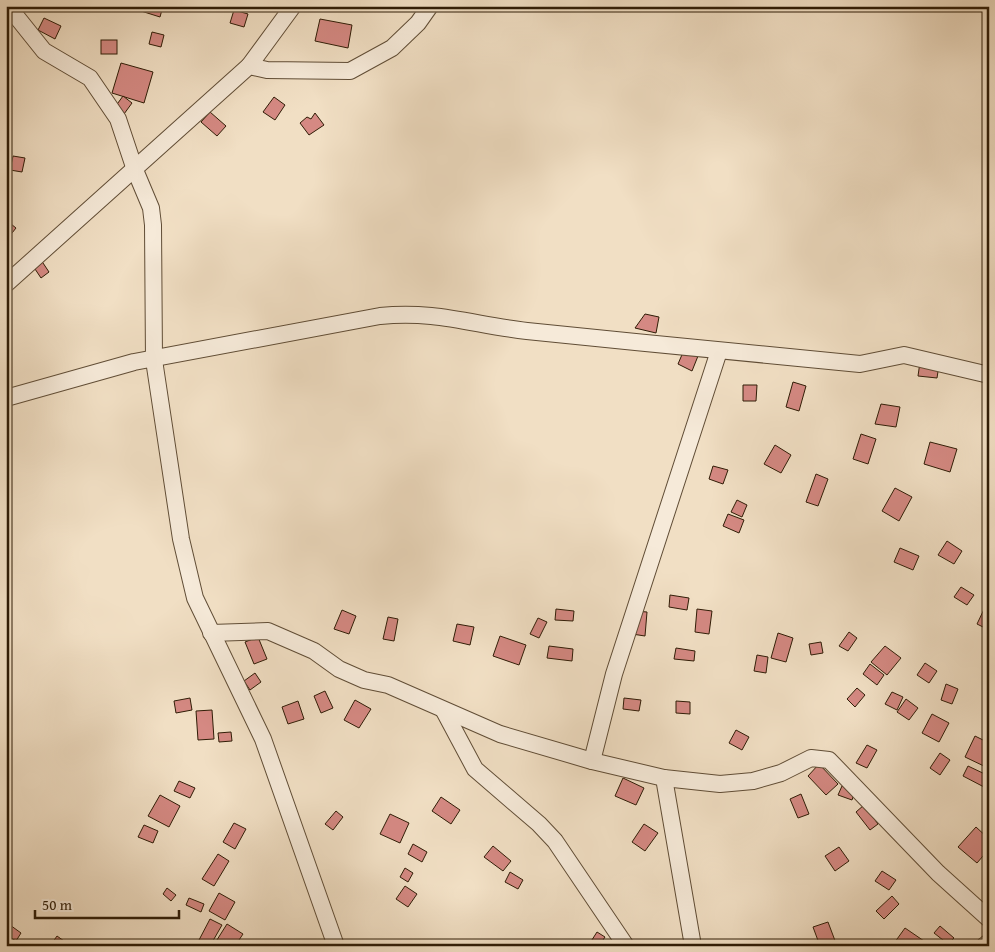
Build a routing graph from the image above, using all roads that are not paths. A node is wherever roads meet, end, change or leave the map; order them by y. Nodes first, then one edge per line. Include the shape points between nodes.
1 (8, 6) edge
2 (293, 6) edge
3 (430, 6) edge
4 (249, 66) junction
5 (135, 170) junction
6 (6, 284) edge
7 (719, 351) junction
8 (154, 360) junction
9 (989, 375) edge
10 (6, 398) edge
11 (211, 633) junction
12 (444, 711) junction
13 (592, 761) junction
14 (664, 778) junction
15 (989, 919) edge
16 (989, 942) edge
17 (336, 946) edge
18 (626, 946) edge
19 (693, 946) edge
20 (984, 946) edge

1 - 5 street via 44,51 90,78 121,125
2 - 4 street
3 - 4 street via 418,23 392,48 350,71 267,70
4 - 5 street
5 - 6 street
5 - 8 street via 151,208 153,225
7 - 8 street via 520,330 408,313
7 - 9 street via 860,364 904,355
7 - 13 street via 614,674
8 - 10 street
8 - 11 street via 187,567 194,598
11 - 12 street via 268,631 314,651 339,669 364,680 388,685
11 - 17 street via 263,739
12 - 13 street via 500,734
12 - 18 street via 475,769 555,841
13 - 14 street
14 - 15 street via 736,783 781,773 812,758 829,760 938,874
14 - 19 street
16 - 20 street

